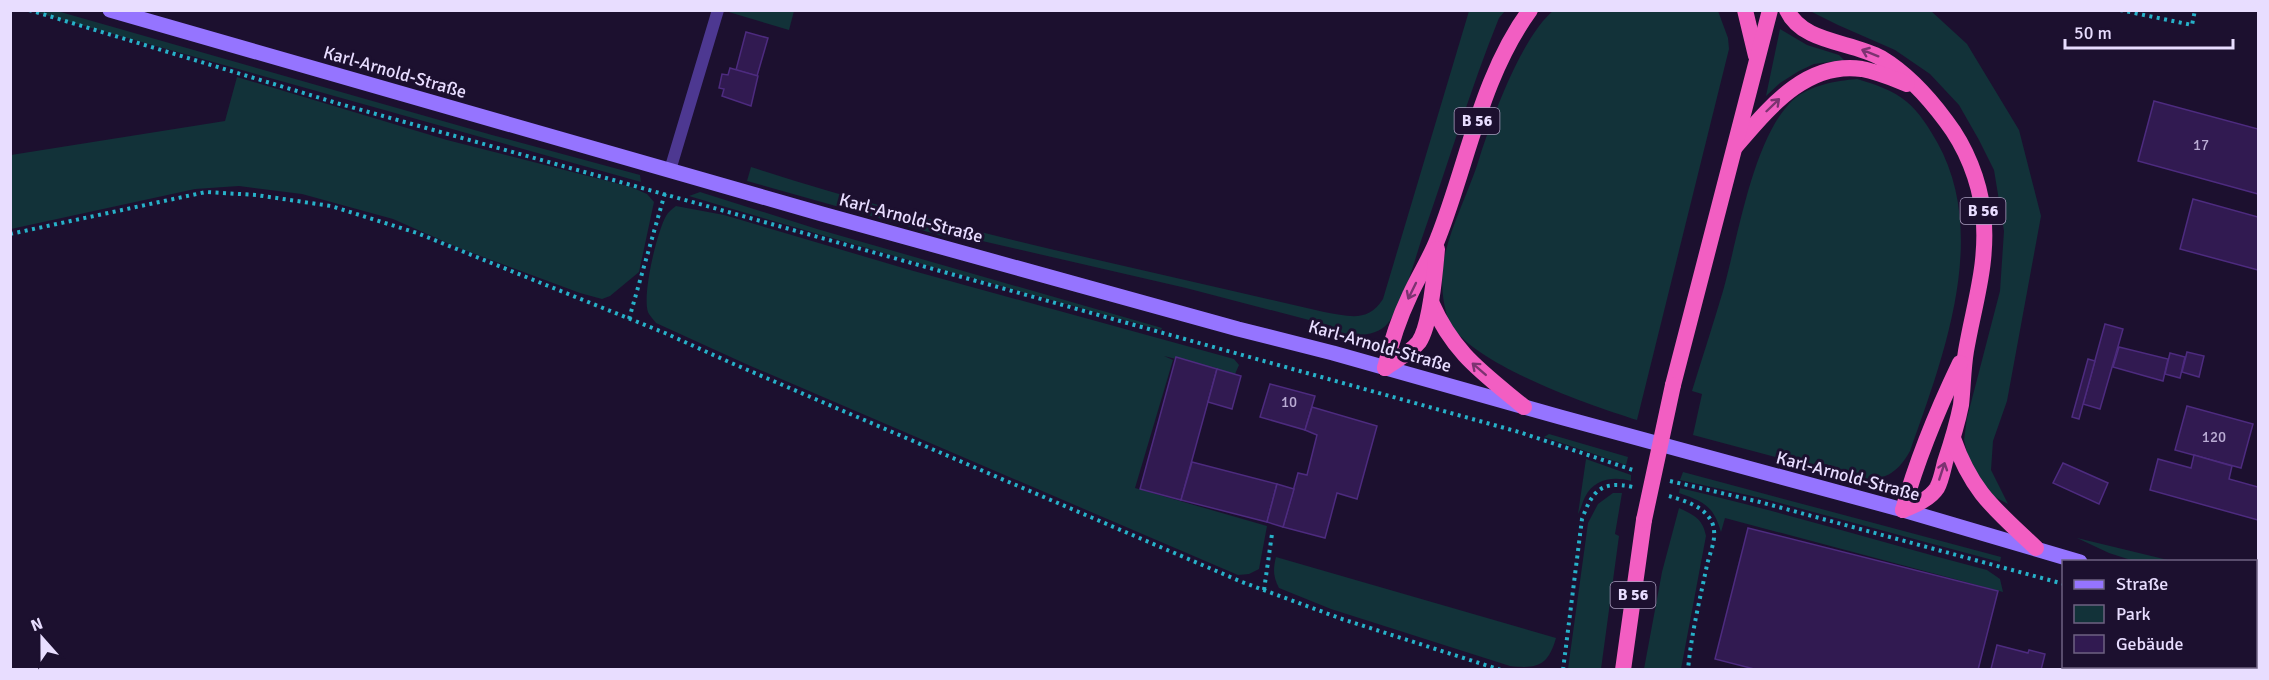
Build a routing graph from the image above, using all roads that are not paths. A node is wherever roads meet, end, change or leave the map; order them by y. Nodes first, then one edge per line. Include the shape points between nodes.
1 (110, 10) edge
2 (717, 10) edge
3 (1530, 10) edge
4 (1745, 10) edge
5 (1770, 10) edge
6 (1787, 10) edge
7 (1757, 58) junction
8 (1916, 87) junction
9 (1734, 148) junction
10 (670, 170) junction
11 (1438, 239) junction
12 (1431, 302) junction
13 (1966, 351) junction
14 (1385, 368) junction
15 (1524, 407) junction
16 (1953, 438) junction
17 (1903, 510) junction
18 (2036, 548) junction
19 (2077, 560) edge
20 (1623, 669) edge

1 - 10 main road, Karl-Arnold-Straße
2 - 10 lane
3 - 11 highway, B 56 via 1489,87
4 - 7 highway, B 56
5 - 7 highway, B 56
8 -> 6 highway, B 56 via 1878,56 1799,27
7 - 9 highway, B 56
9 -> 8 highway, B 56 via 1777,100 1797,84 1826,71 1861,69
8 - 13 highway, B 56 via 1957,136 1980,192 1985,261
9 - 20 highway, B 56, bridge via 1673,385 1644,520
10 - 14 main road, Karl-Arnold-Straße
11 - 12 highway, B 56
11 -> 14 highway, B 56 via 1409,296
12 - 14 highway, B 56 via 1420,341
15 -> 12 highway via 1459,350
13 - 16 highway, B 56
13 - 17 highway, B 56 via 1942,400
14 - 15 main road, Karl-Arnold-Straße
15 - 17 main road, Karl-Arnold-Straße
17 -> 16 highway, B 56 via 1922,502 1937,489
16 - 18 highway via 1964,467 1982,496
17 - 18 main road, Karl-Arnold-Straße
18 - 19 main road, Karl-Arnold-Straße

